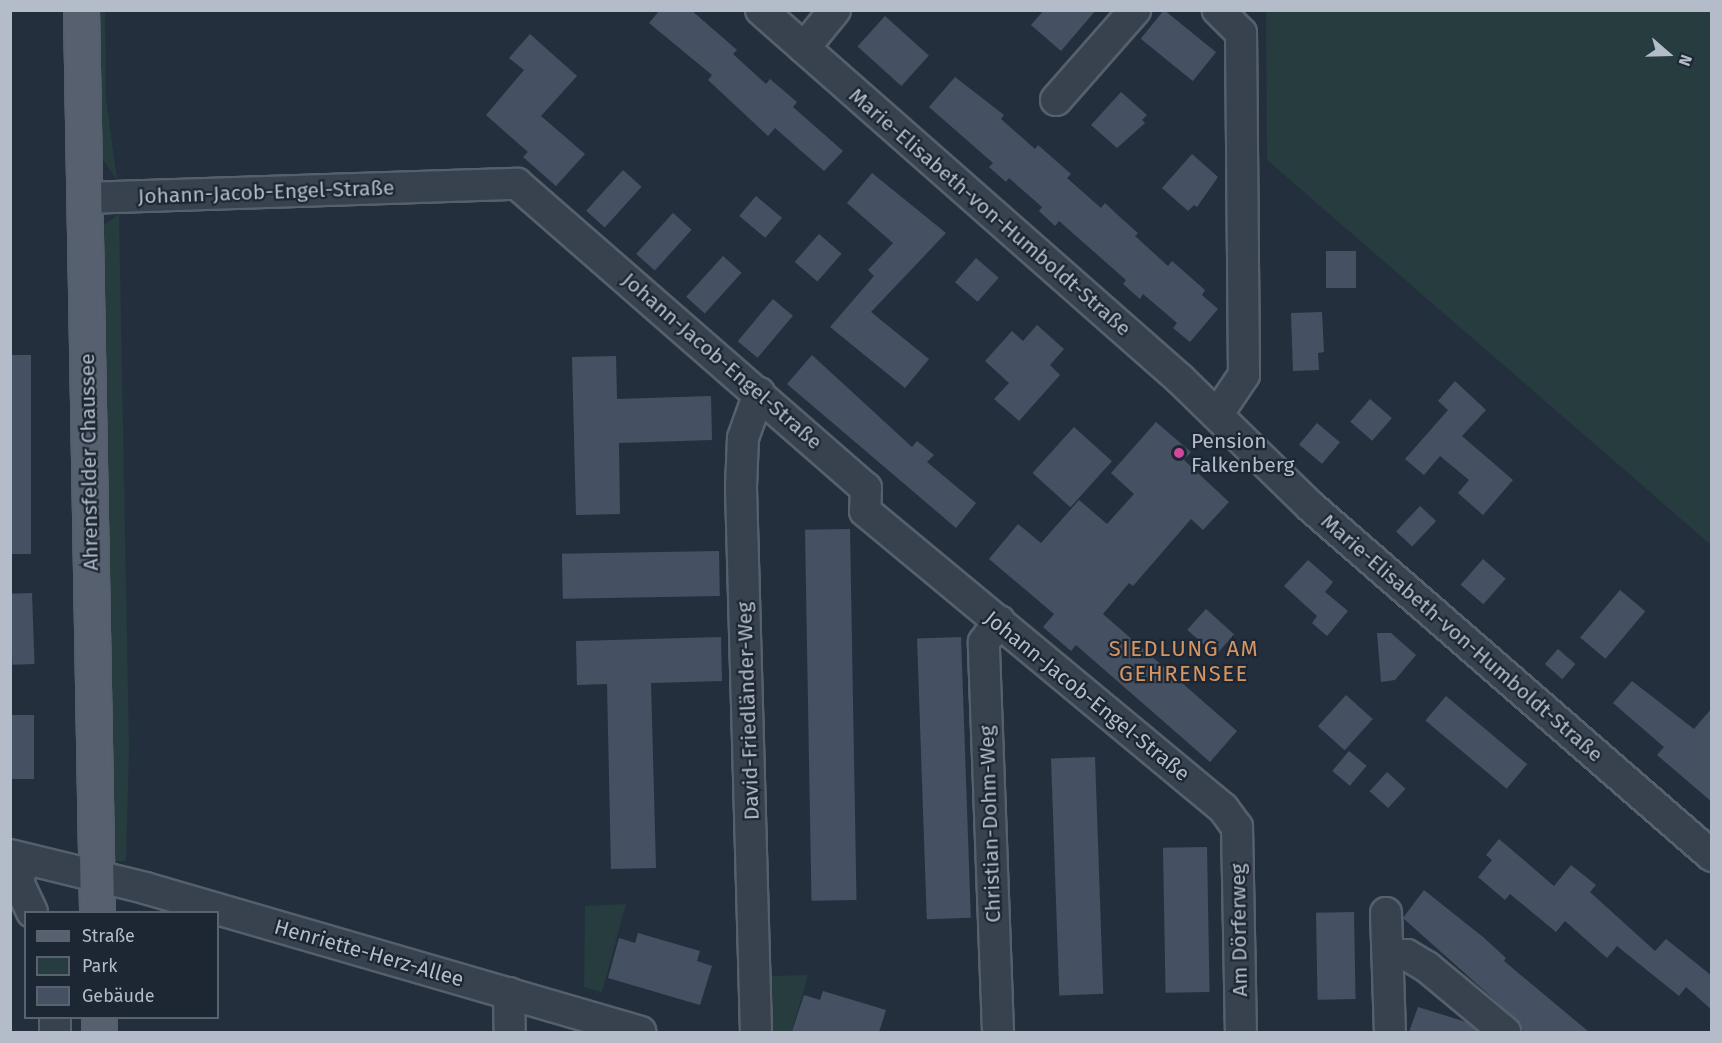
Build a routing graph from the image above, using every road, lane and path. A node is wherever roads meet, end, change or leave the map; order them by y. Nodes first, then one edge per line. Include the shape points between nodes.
1 (81, 10) edge
2 (761, 10) edge
3 (835, 10) edge
4 (1135, 10) edge
5 (1218, 10) edge
6 (804, 48) junction
7 (1056, 100) dead end
8 (84, 198) junction
9 (759, 393) junction
10 (1217, 415) junction
11 (999, 621) junction
12 (1238, 827) joint
13 (1712, 856) edge
14 (17, 857) edge
15 (96, 876) junction
16 (32, 911) edge
17 (97, 911) edge
18 (1386, 913) dead end
19 (1388, 956) junction
20 (509, 993) junction
21 (510, 1032) edge
22 (641, 1032) edge
23 (756, 1032) edge
24 (998, 1032) edge
25 (1241, 1032) edge
26 (1390, 1032) edge
27 (1505, 1032) edge

1 - 8 main road, Ahrensfelder Chaussee
2 - 6 street, Marie-Elisabeth-von-Humboldt-Straße
3 - 6 street
4 - 7 street
5 - 10 street via 1241,33 1244,375
6 - 10 street, Marie-Elisabeth-von-Humboldt-Straße
8 - 9 street, Johann-Jacob-Engel-Straße via 517,184
8 - 15 main road, Ahrensfelder Chaussee
9 - 11 street, Johann-Jacob-Engel-Straße via 866,488 865,511 978,608
9 - 23 street, David-Friedländer-Weg via 743,438 741,487
10 - 13 street, Marie-Elisabeth-von-Humboldt-Straße via 1310,506
11 - 12 street, Johann-Jacob-Engel-Straße via 1222,808
11 - 24 street, Christian-Dohm-Weg via 984,642
12 - 25 street, Am Dörferweg
14 - 15 street, Henriette-Herz-Allee
14 - 16 street via 18,882
15 - 17 main road, Ahrensfelder Chaussee
15 - 20 street, Henriette-Herz-Allee
18 - 19 street
19 - 26 street
19 - 27 street via 1407,955 1427,967
20 - 21 street
20 - 22 street, Henriette-Herz-Allee

